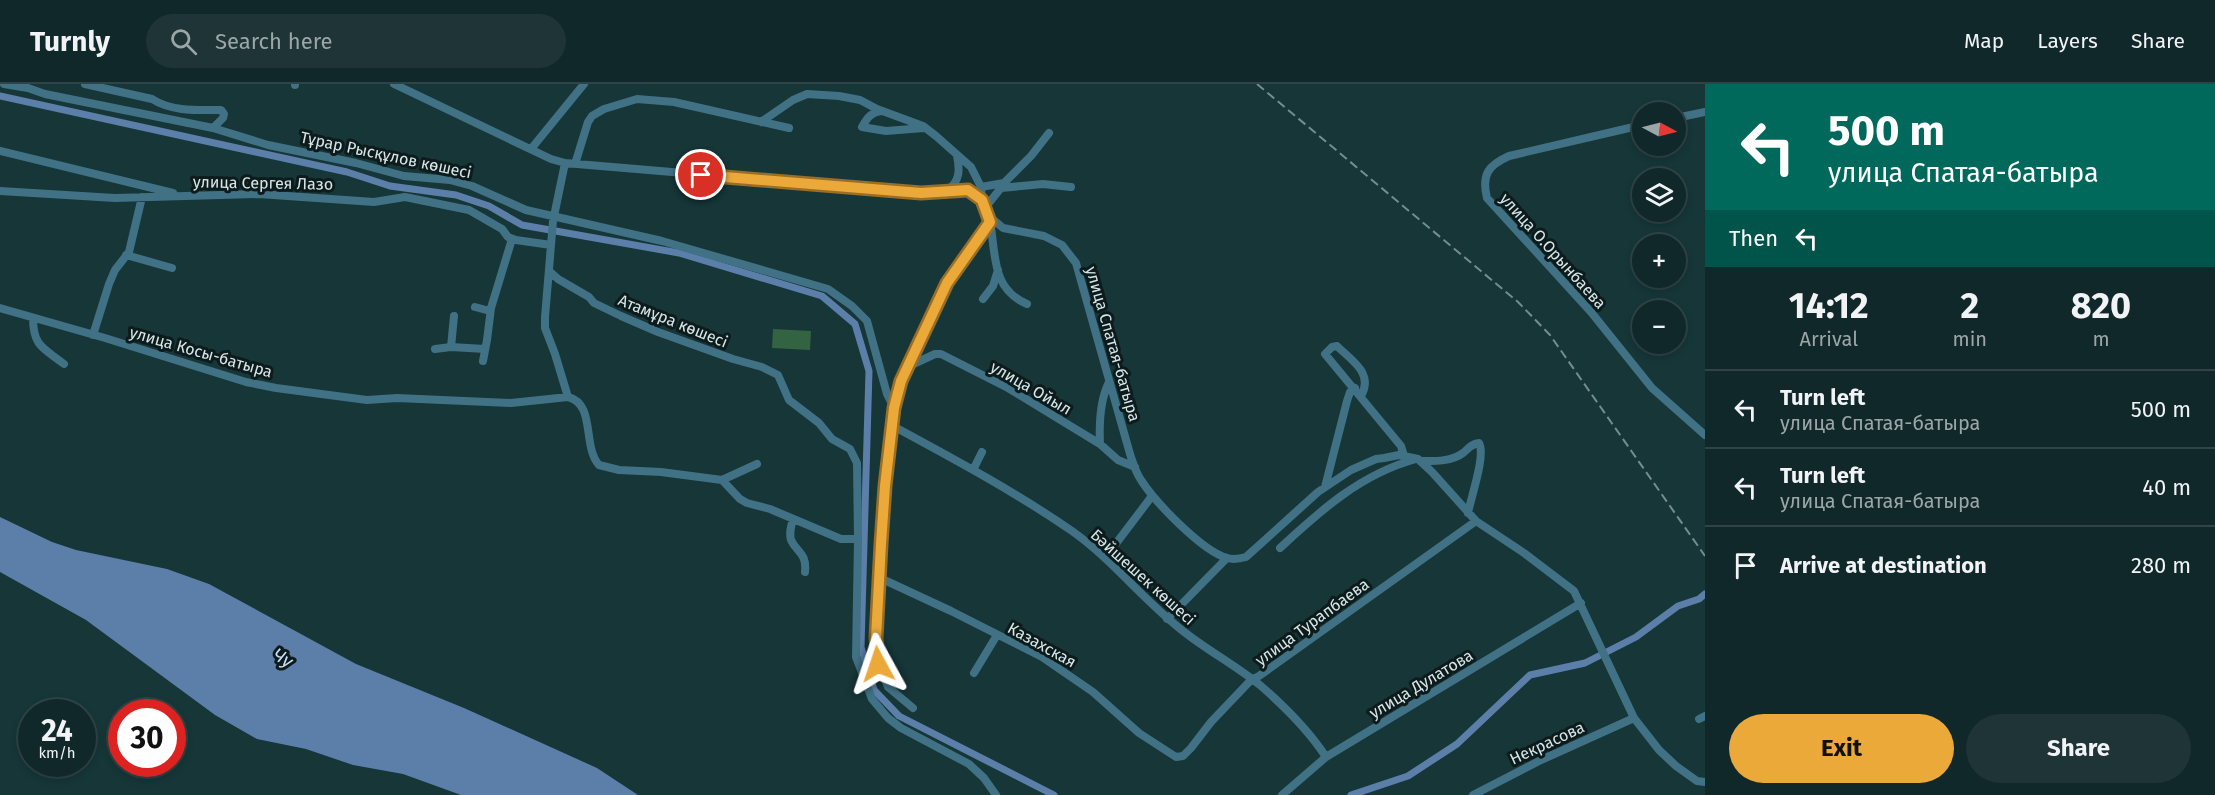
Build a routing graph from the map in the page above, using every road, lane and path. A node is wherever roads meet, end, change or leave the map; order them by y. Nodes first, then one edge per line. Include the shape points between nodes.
1 (4, 84) edge
2 (85, 84) edge
3 (394, 84) edge
4 (584, 84) edge
5 (27, 86) edge
6 (883, 111) junction
7 (1705, 112) edge
8 (1686, 116) edge
9 (761, 122) junction
10 (1632, 127) edge
11 (213, 128) junction
12 (789, 128) dead end
13 (926, 128) junction
14 (1049, 133) dead end
15 (531, 149) junction
16 (0, 151) edge
17 (956, 155) junction
18 (565, 163) junction
19 (575, 164) junction
20 (1002, 186) junction
21 (981, 187) junction
22 (1071, 187) dead end
23 (0, 190) edge
24 (947, 190) junction
25 (182, 195) junction
26 (142, 197) junction
27 (982, 200) junction
28 (988, 215) junction
29 (554, 219) junction
30 (512, 238) junction
31 (551, 242) junction
32 (126, 255) junction
33 (172, 268) dead end
34 (998, 270) junction
35 (549, 271) junction
36 (983, 299) dead end
37 (1027, 304) dead end
38 (475, 307) dead end
39 (0, 308) edge
40 (490, 311) junction
41 (454, 316) dead end
42 (33, 318) junction
43 (93, 335) junction
44 (450, 347) junction
45 (435, 349) dead end
46 (485, 349) junction
47 (483, 362) dead end
48 (64, 364) dead end
49 (908, 367) junction
50 (1109, 382) junction
51 (1355, 388) junction
52 (1361, 396) junction
53 (568, 397) junction
54 (894, 408) junction
55 (891, 425) junction
56 (1705, 435) edge
57 (1100, 444) junction
58 (982, 452) dead end
59 (1404, 456) junction
60 (1384, 458) junction
61 (1419, 460) junction
62 (757, 464) dead end
63 (1135, 467) junction
64 (973, 470) junction
65 (1383, 470) junction
66 (722, 480) junction
67 (1325, 487) junction
68 (1152, 496) junction
69 (1468, 513) junction
70 (793, 519) junction
71 (1476, 521) junction
72 (858, 539) junction
73 (1280, 548) dead end
74 (1105, 558) junction
75 (1227, 558) junction
76 (805, 572) dead end
77 (880, 578) junction
78 (1581, 603) junction
79 (1167, 619) junction
80 (997, 635) junction
81 (974, 673) dead end
82 (1251, 680) junction
83 (913, 708) dead end
84 (1634, 718) junction
85 (1326, 757) junction
86 (1176, 758) joint
87 (1705, 782) edge
88 (996, 795) edge
89 (1282, 795) edge
90 (1473, 795) edge

1 - 5 street, Тұрар Рысқұлов көшесі
2 - 11 street via 182,109 221,110 223,118
3 - 15 street
4 - 15 street
5 - 11 street, Тұрар Рысқұлов көшесі via 45,94
6 - 9 street via 860,100 807,94
6 - 13 street
6 - 13 street via 868,117 862,127 886,131
7 - 8 street
9 - 12 street
9 - 19 street via 674,102 636,99 592,116
10 - 56 street, улица О.Орынбаева via 1509,156 1493,163 1484,188 1487,198 1591,312 1652,388
11 - 29 street, Тұрар Рысқұлов көшесі via 268,145 404,176 450,180
13 - 17 street
14 - 20 street
15 - 18 street
16 - 25 street
17 - 21 street via 971,167
17 - 24 street via 958,177
18 - 19 street
18 - 29 street
19 - 24 street via 921,193
20 - 21 street
20 - 22 street
20 - 28 street
21 - 27 street
23 - 26 street, улица Сергея Лазо
24 - 27 street via 968,190
25 - 26 street, улица Сергея Лазо
25 - 30 street, улица Сергея Лазо via 259,194 374,202 405,197 469,210
26 - 32 street
27 - 28 street
28 - 34 street
28 - 49 street via 947,283
28 - 50 street, улица Спатая-батыра via 1003,228 1044,236 1062,245 1076,263
29 - 31 street
29 - 54 street, Тұрар Рысқұлов көшесі via 662,241 828,289 867,321
30 - 31 street, улица Сергея Лазо
30 - 40 street
31 - 35 street
32 - 33 street
32 - 43 street via 109,284
34 - 36 street
34 - 37 street via 1005,290
35 - 53 street via 545,328
35 - 72 street, Атамұра көшесі via 594,303 621,316 778,375 789,400 854,454 858,474
38 - 40 street
39 - 42 street, улица Косы-батыра
40 - 46 street
41 - 44 street
42 - 43 street, улица Косы-батыра
42 - 48 street via 38,345
43 - 53 street, улица Косы-батыра via 246,382 336,397 511,403
44 - 45 street
44 - 46 street
46 - 47 street
49 - 54 street
49 - 57 street, улица Ойыл via 941,354 1008,388
50 - 57 street via 1101,407
50 - 63 street, улица Спатая-батыра
51 - 52 street
51 - 52 street via 1325,354 1332,347 1337,346 1363,372 1367,380
51 - 67 street via 1347,400
52 - 59 street via 1401,446
53 - 66 street via 576,399 583,409 591,453 598,465
54 - 55 street
55 - 64 street, Бәйшешек көшесі
55 - 77 street
57 - 63 street, улица Ойыл via 1118,460
58 - 64 street
59 - 60 street
59 - 61 street
60 - 65 street
60 - 67 street via 1352,470
61 - 65 street
61 - 69 street
61 - 69 street via 1451,459 1479,443 1481,457
62 - 66 street
63 - 68 street, улица Спатая-батыра
64 - 74 street, Бәйшешек көшесі via 1072,531
65 - 73 street via 1321,510
66 - 70 street via 747,503
67 - 75 street via 1246,557
68 - 74 street
68 - 75 street, улица Спатая-батыра via 1209,549
69 - 71 street
70 - 72 street via 841,539
70 - 76 street via 790,533 805,561
71 - 78 street via 1561,580
71 - 82 street, улица Турапбаева
72 - 88 street via 856,657 872,699 901,728 969,764
74 - 79 street, Бәйшешек көшесі
75 - 79 street
77 - 80 street, Казахская
77 - 83 street via 878,664 888,687
78 - 84 street
78 - 85 street, улица Дулатова
79 - 82 street, Бәйшешек көшесі
80 - 81 street
80 - 86 street, Казахская via 1069,674 1139,733
82 - 85 street, Бәйшешек көшесі via 1293,718
82 - 86 street, улица Турапбаева via 1191,748
84 - 87 street via 1676,766 1696,781
84 - 90 street, Некрасова
85 - 89 street, улица Дулатова

